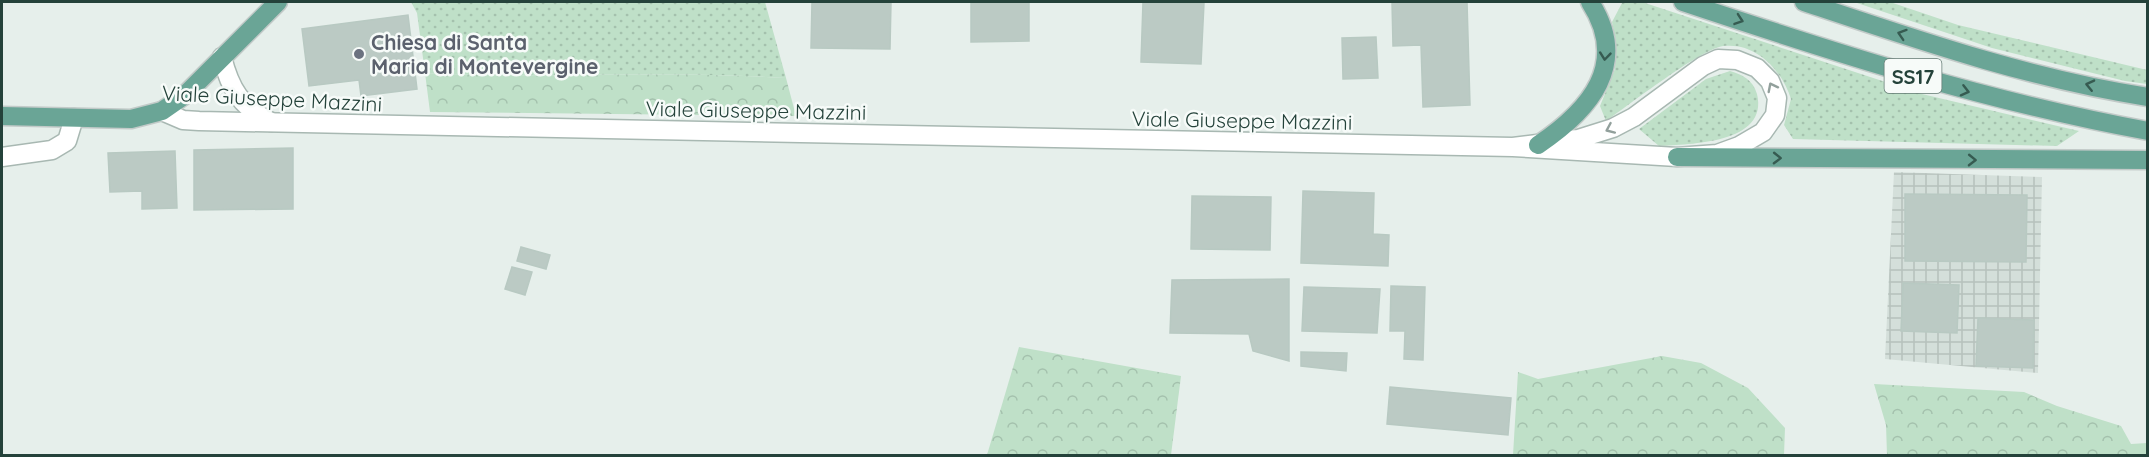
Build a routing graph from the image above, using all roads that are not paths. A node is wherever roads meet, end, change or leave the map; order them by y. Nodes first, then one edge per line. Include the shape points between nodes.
1 (278, 2) edge
2 (1590, 2) edge
3 (1683, 2) edge
4 (1804, 2) edge
5 (222, 57) junction
6 (2148, 97) edge
7 (162, 111) junction
8 (2, 116) edge
9 (74, 118) junction
10 (272, 123) junction
11 (2148, 131) edge
12 (1538, 145) junction
13 (1513, 147) junction
14 (1677, 157) junction
15 (2, 158) edge
16 (2148, 160) edge

1 - 5 main road
2 -> 12 main road via 1606,39 1607,56 1598,84 1576,117
3 -> 11 main road, SS17 via 1956,89
6 -> 4 main road, SS17 via 1971,55
5 - 7 main road via 174,105
5 - 10 street via 227,79 242,104
7 - 9 main road, Viale Giuseppe Mazzini via 131,118
7 - 10 street, Viale Giuseppe Mazzini via 183,120
8 - 9 main road, Viale Giuseppe Mazzini
9 - 15 street via 67,141 52,150
10 - 13 street, Viale Giuseppe Mazzini
12 - 13 street, Viale Giuseppe Mazzini
14 -> 12 street, Viale Giuseppe Mazzini via 1718,154 1763,132 1771,124 1778,105 1775,89 1765,74 1747,63 1718,59 1613,128 1587,137
13 - 14 street, Viale Giuseppe Mazzini
14 -> 16 main road

